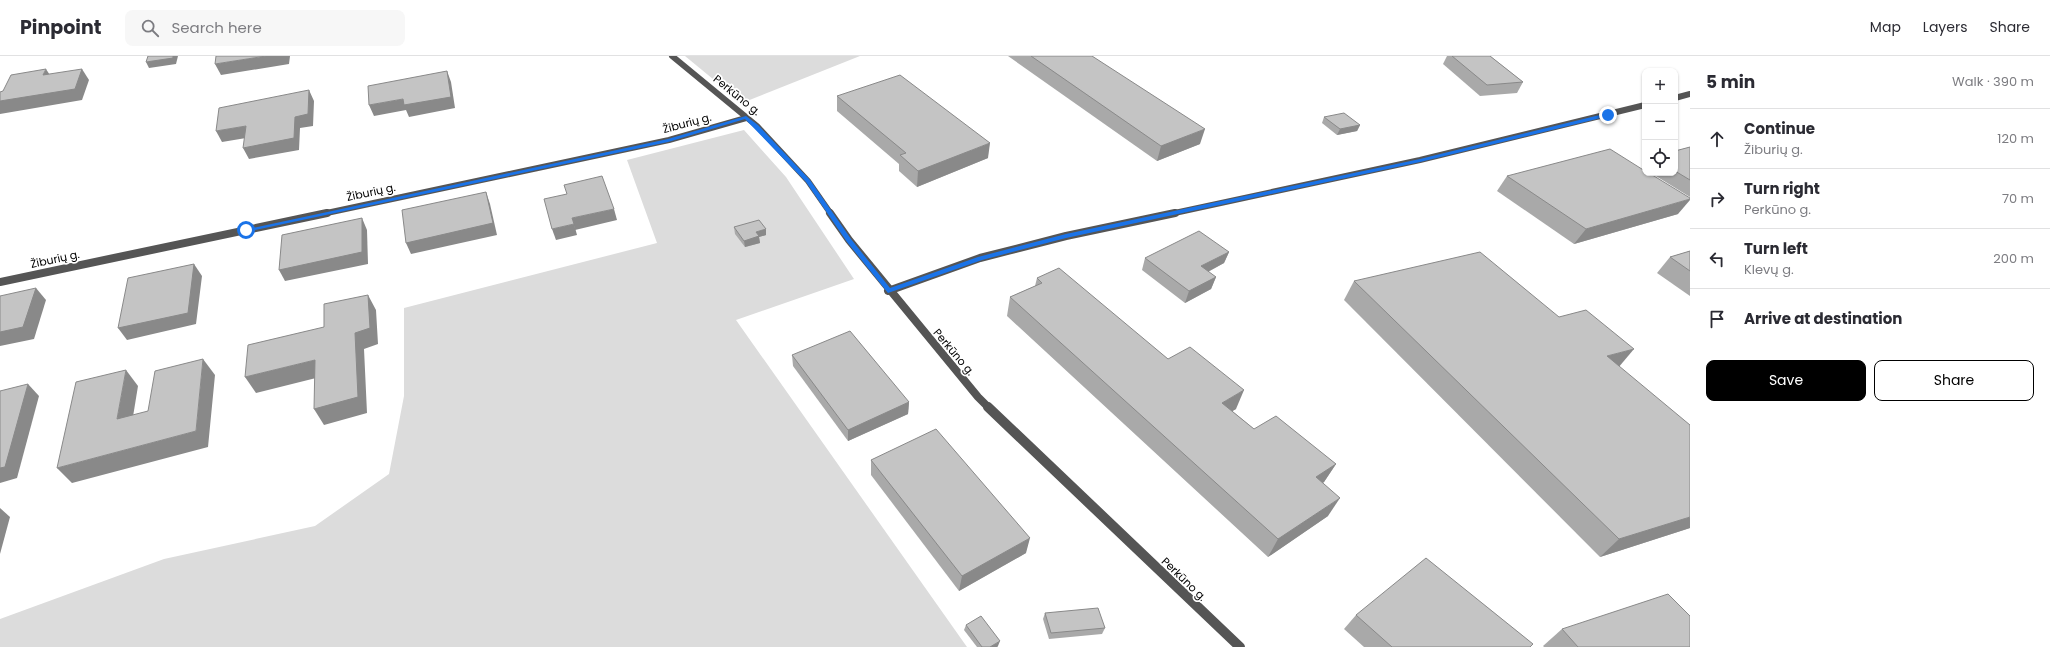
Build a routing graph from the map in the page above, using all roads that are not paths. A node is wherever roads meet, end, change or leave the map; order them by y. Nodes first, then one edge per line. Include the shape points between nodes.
1 (672, 56) edge
2 (1690, 94) edge
3 (1678, 97) edge
4 (1642, 106) edge
5 (746, 118) junction
6 (0, 282) edge
7 (888, 291) junction
8 (1240, 647) edge

1 - 5 street, Perkūno g.
2 - 3 street
4 - 7 street via 1427,159 1066,236 980,258
5 - 6 street, Žiburių g. via 668,140
5 - 7 street, Perkūno g. via 757,126 808,181
7 - 8 street, Perkūno g. via 978,397

